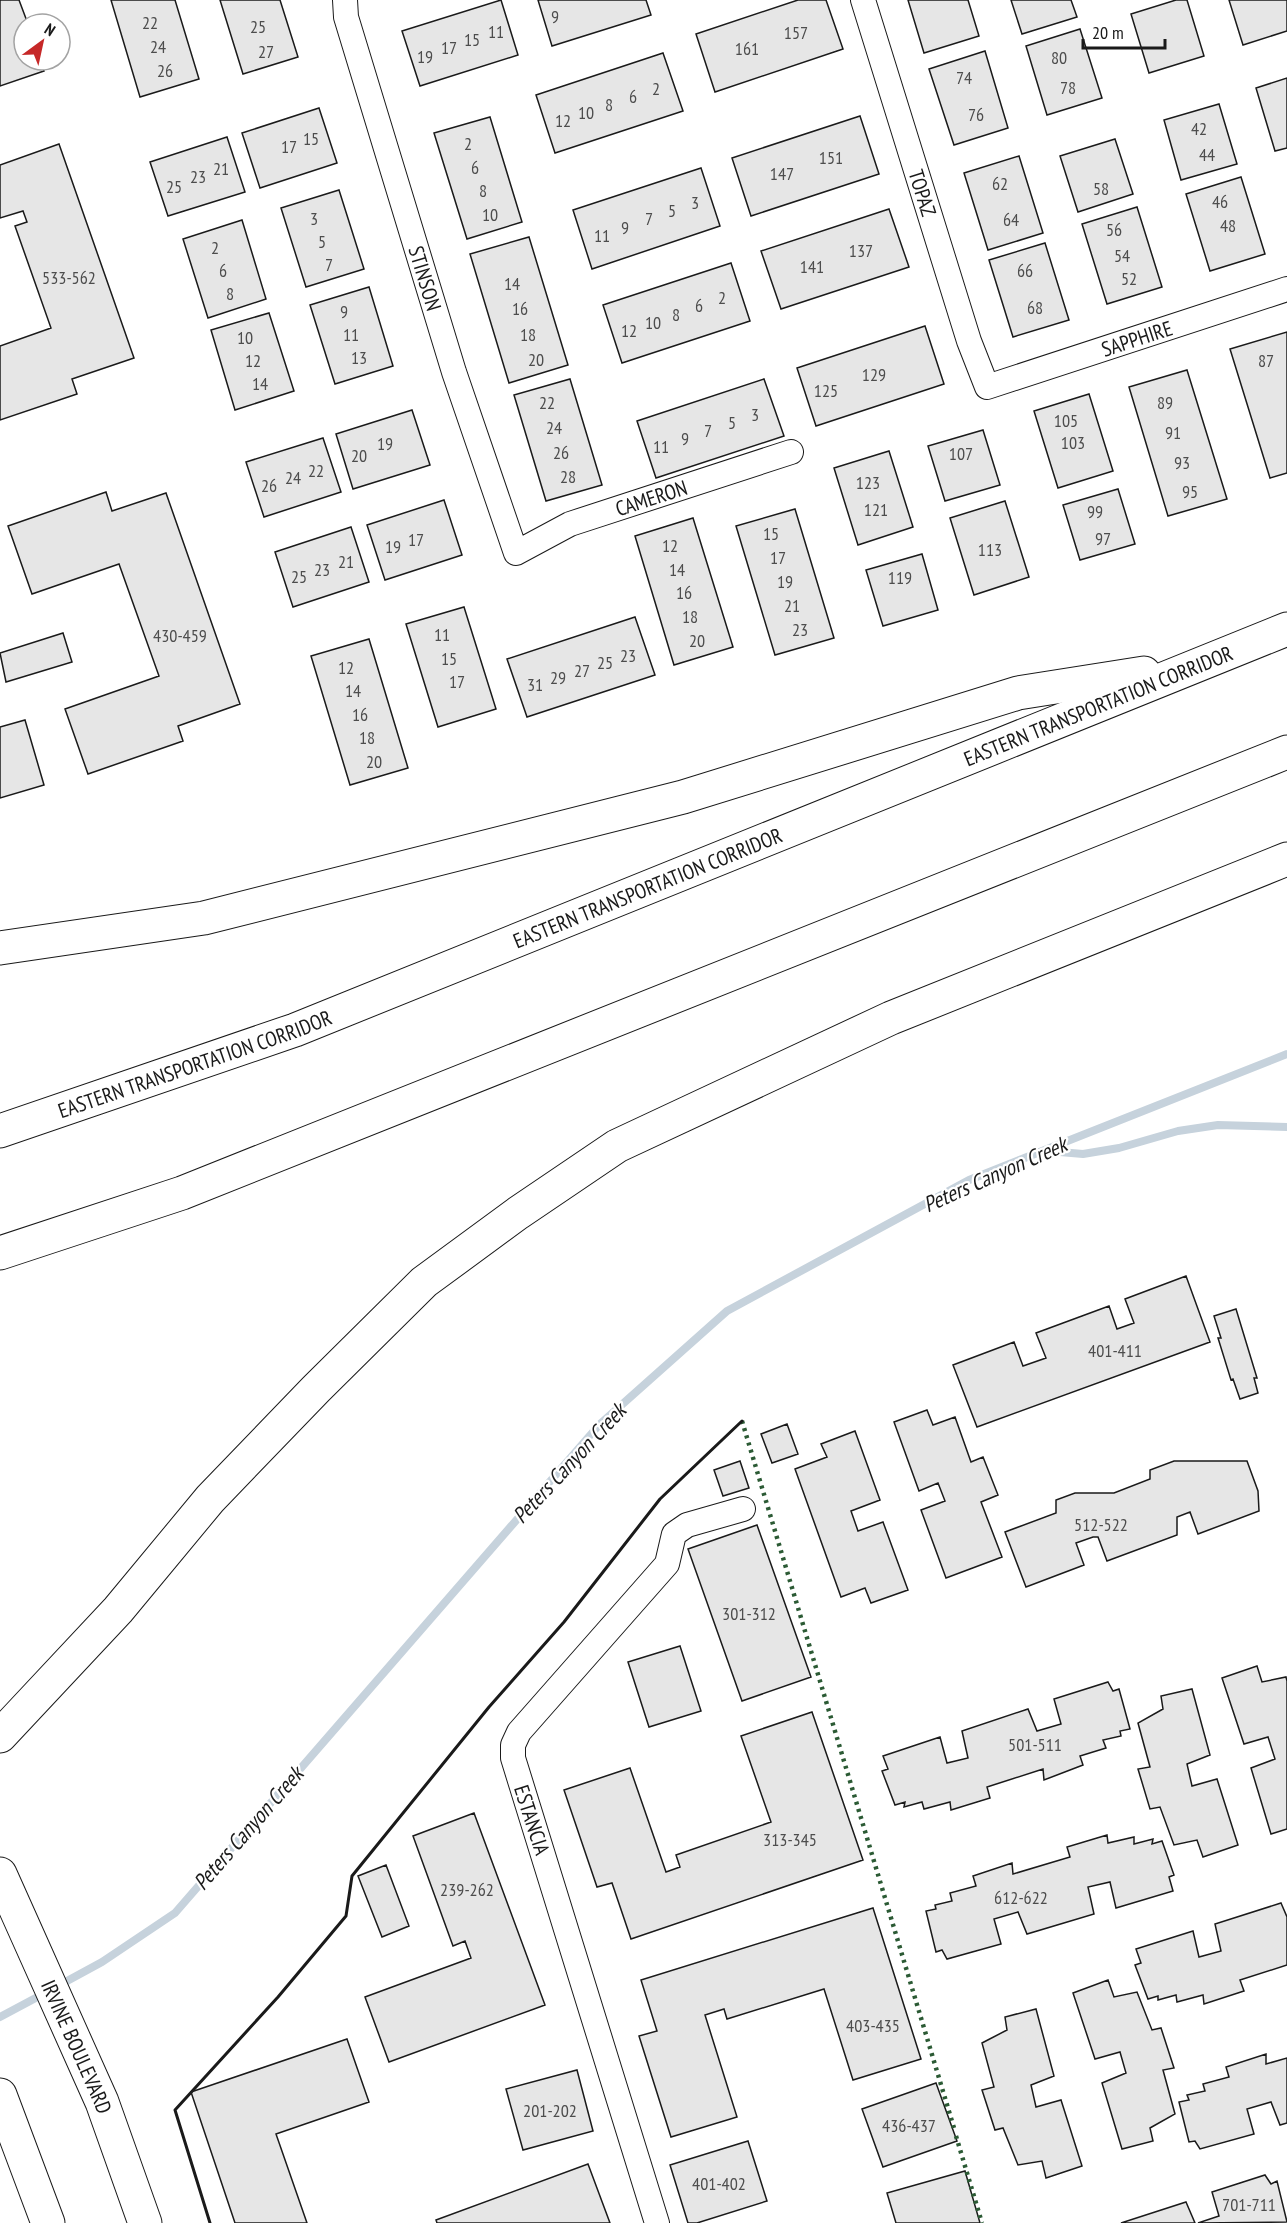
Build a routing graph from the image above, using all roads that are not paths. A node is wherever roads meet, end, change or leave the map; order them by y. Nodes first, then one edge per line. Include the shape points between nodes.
1 (345, 0) edge
2 (862, 0) edge
3 (1287, 289) edge
4 (987, 387) joint
5 (791, 452) dead end
6 (516, 553) joint
7 (1287, 629) edge
8 (1200, 665) junction
9 (1287, 752) edge
10 (1287, 860) edge
11 (0, 948) edge
12 (0, 1131) edge
13 (0, 1253) edge
14 (743, 1509) dead end
15 (0, 1736) edge
16 (6, 1885) edge
17 (0, 2096) edge
18 (48, 2223) edge
19 (145, 2223) edge
20 (657, 2223) edge

1 - 6 street, STINSON via 346,17 450,361
2 - 4 street, TOPAZ
3 - 4 street, SAPPHIRE
5 - 6 street, CAMERON via 570,524
7 - 8 main road, EASTERN TRANSPORTATION CORRIDOR
8 - 11 main road via 1018,693 683,797 204,918
8 - 12 main road, EASTERN TRANSPORTATION CORRIDOR via 295,1030
9 - 13 main road via 182,1193
10 - 15 main road via 891,1018 617,1146 518,1213 424,1282 316,1389 210,1499 117,1610
14 - 20 street, ESTANCIA via 687,1525 674,1534 667,1564 519,1732 513,1745 513,1758
16 - 19 main road, IRVINE BOULEVARD via 94,2086
17 - 18 main road

